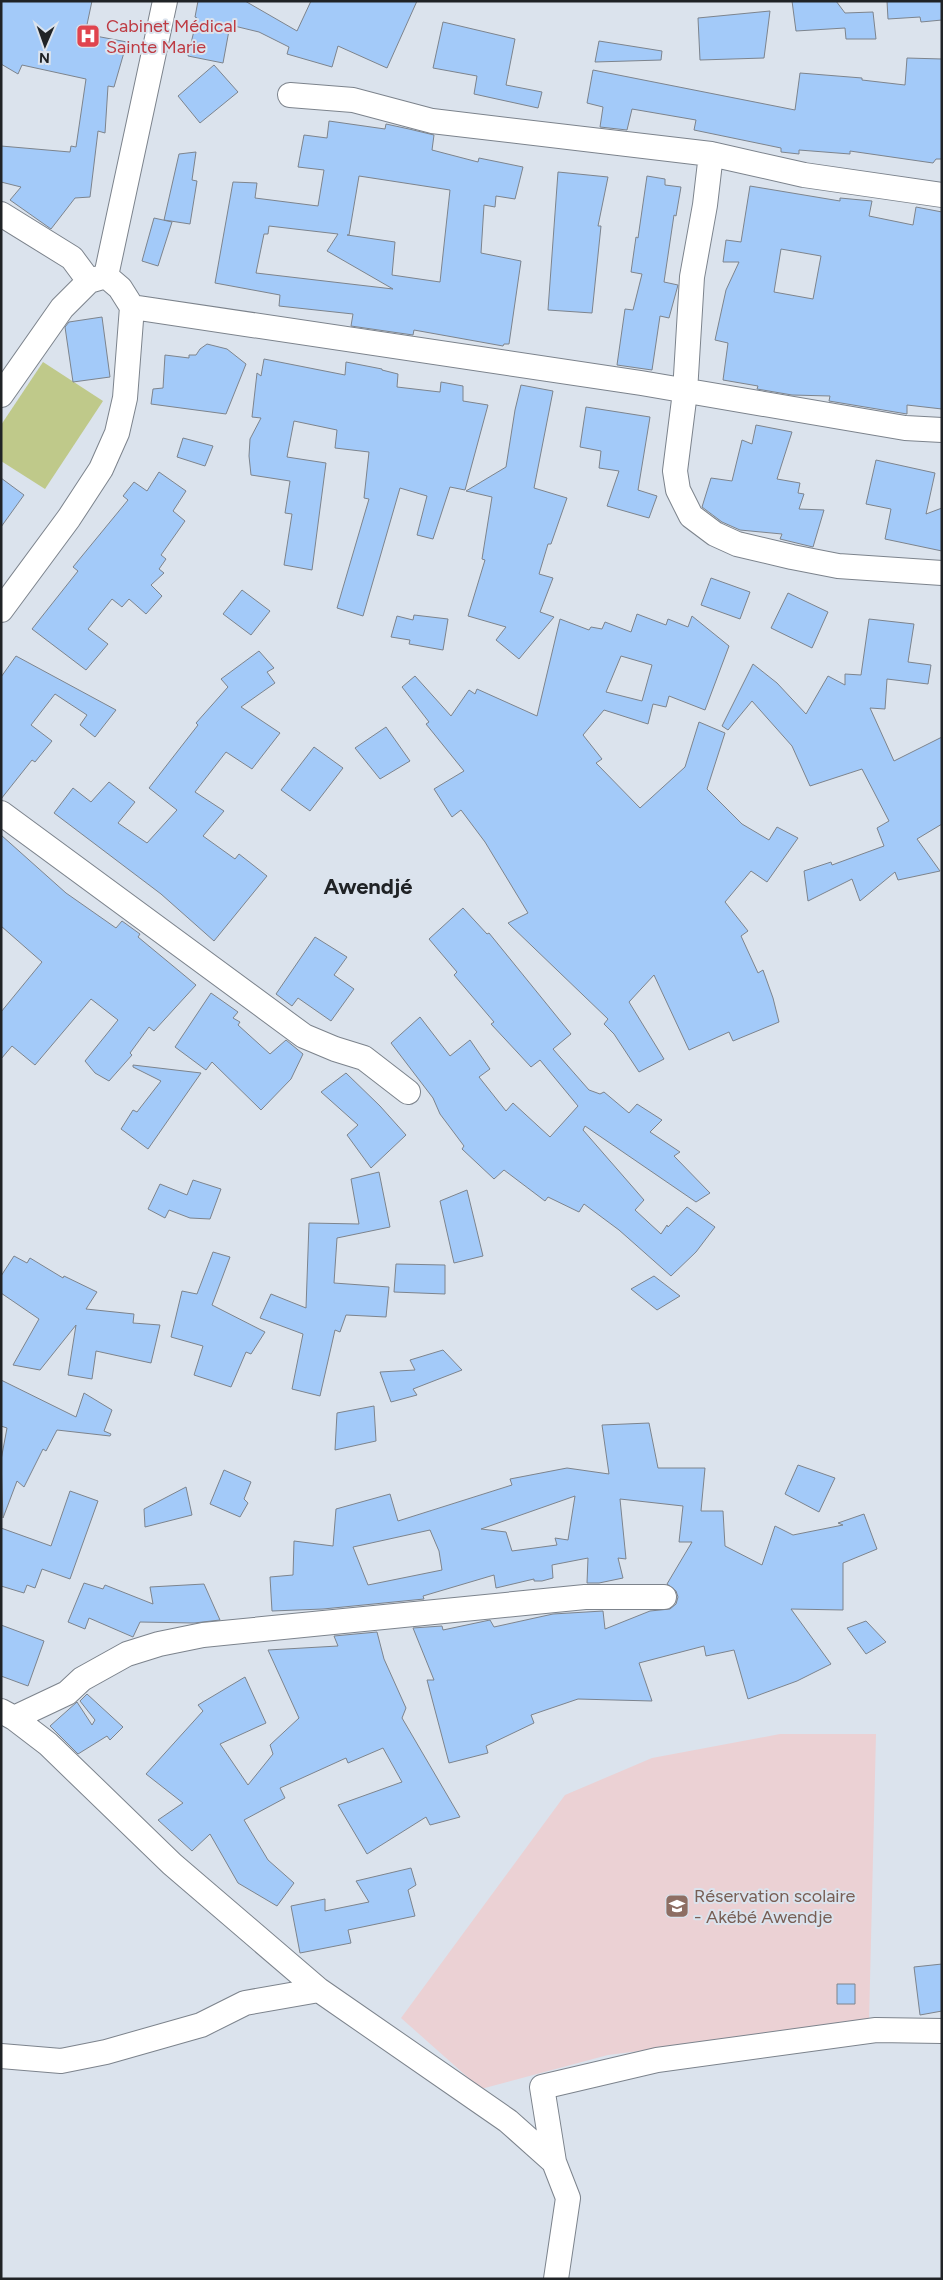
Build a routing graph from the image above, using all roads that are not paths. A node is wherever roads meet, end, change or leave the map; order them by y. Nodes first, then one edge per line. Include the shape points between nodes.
1 (165, 1) edge
2 (290, 95) dead end
3 (710, 154) junction
4 (942, 195) edge
5 (1, 214) edge
6 (98, 278) junction
7 (132, 307) junction
8 (685, 392) junction
9 (1, 395) edge
10 (942, 430) edge
11 (942, 573) edge
12 (1, 610) edge
13 (1, 813) edge
14 (408, 1092) dead end
15 (664, 1598) dead end
16 (8, 1714) edge
17 (319, 1990) junction
18 (942, 2031) edge
19 (1, 2056) edge
20 (554, 2162) junction
21 (556, 2279) edge

1 - 6 street
2 - 3 street via 353,100 432,120
3 - 4 street via 804,175
3 - 8 street via 692,277
5 - 6 street
6 - 7 street via 120,288
6 - 9 street via 62,308
7 - 8 street
7 - 12 street via 125,398 113,442 101,469 69,518
8 - 10 street via 905,428
8 - 11 street via 675,471 678,490 698,523 737,544 792,557 838,566
13 - 14 street via 304,1036 364,1058
15 - 16 street via 585,1597 203,1635 127,1654 82,1679 67,1693
16 - 17 street via 48,1744 172,1864
17 - 19 street via 245,2003 201,2025 106,2052 61,2061
17 - 20 street via 508,2121
18 - 20 street via 876,2030 657,2060 542,2087
20 - 21 street via 568,2198

